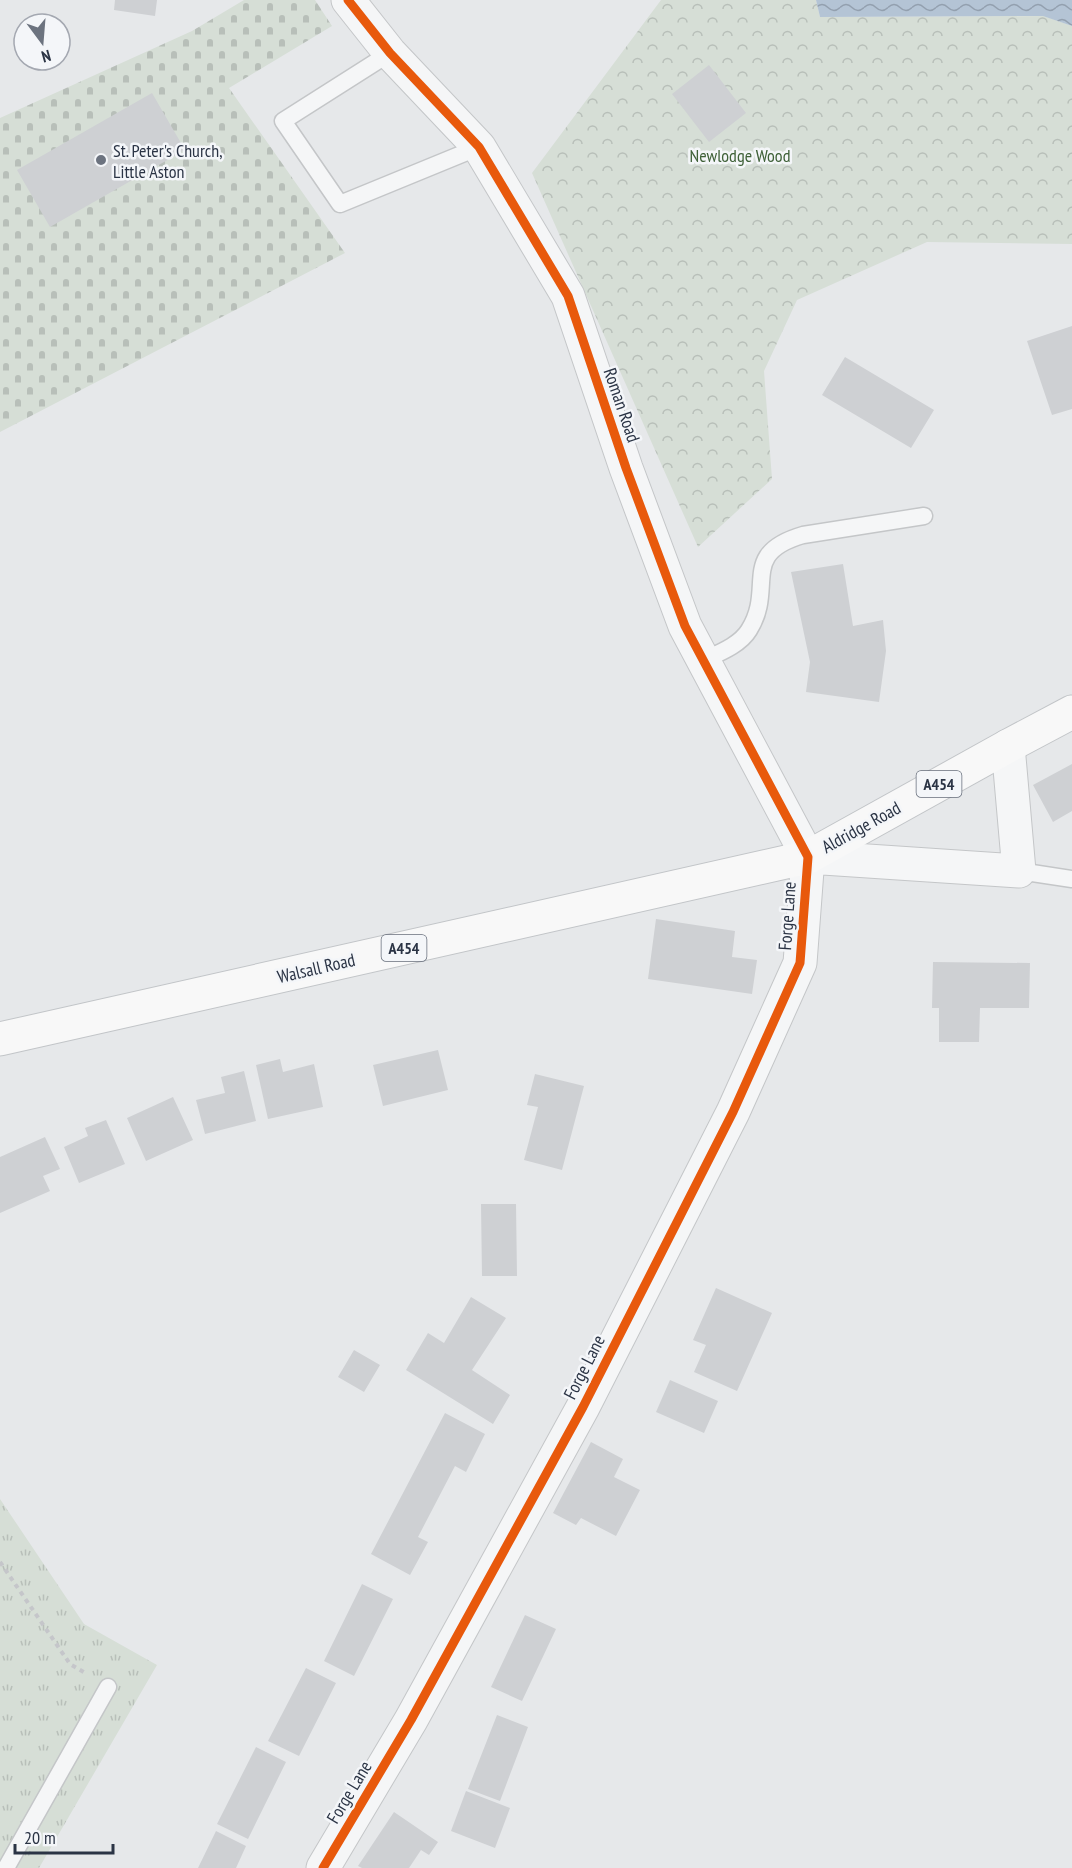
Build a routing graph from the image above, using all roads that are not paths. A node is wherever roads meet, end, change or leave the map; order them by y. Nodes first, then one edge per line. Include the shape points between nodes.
1 (348, 0) edge
2 (390, 53) junction
3 (479, 147) junction
4 (924, 516) dead end
5 (704, 660) junction
6 (1072, 712) edge
7 (1008, 746) junction
8 (808, 857) junction
9 (1019, 871) junction
10 (1072, 879) edge
11 (0, 1039) edge
12 (108, 1687) road end
13 (6, 1868) edge
14 (323, 1868) edge

1 - 2 street, Roman Road
2 - 3 street, Roman Road
2 - 3 lane via 282,122 340,204
3 - 5 street, Roman Road via 568,296 630,479 685,626
4 - 5 lane via 784,540 764,561 757,615 748,632
5 - 8 street, Roman Road
6 - 7 main road, Aldridge Road / A454
7 - 8 main road, Aldridge Road / A454
7 - 9 street
8 - 9 street, Forge Lane
8 - 11 main road, Walsall Road / A454
8 - 14 street, Forge Lane via 800,963 733,1112 583,1407 411,1720
9 - 10 lane
12 - 13 lane

